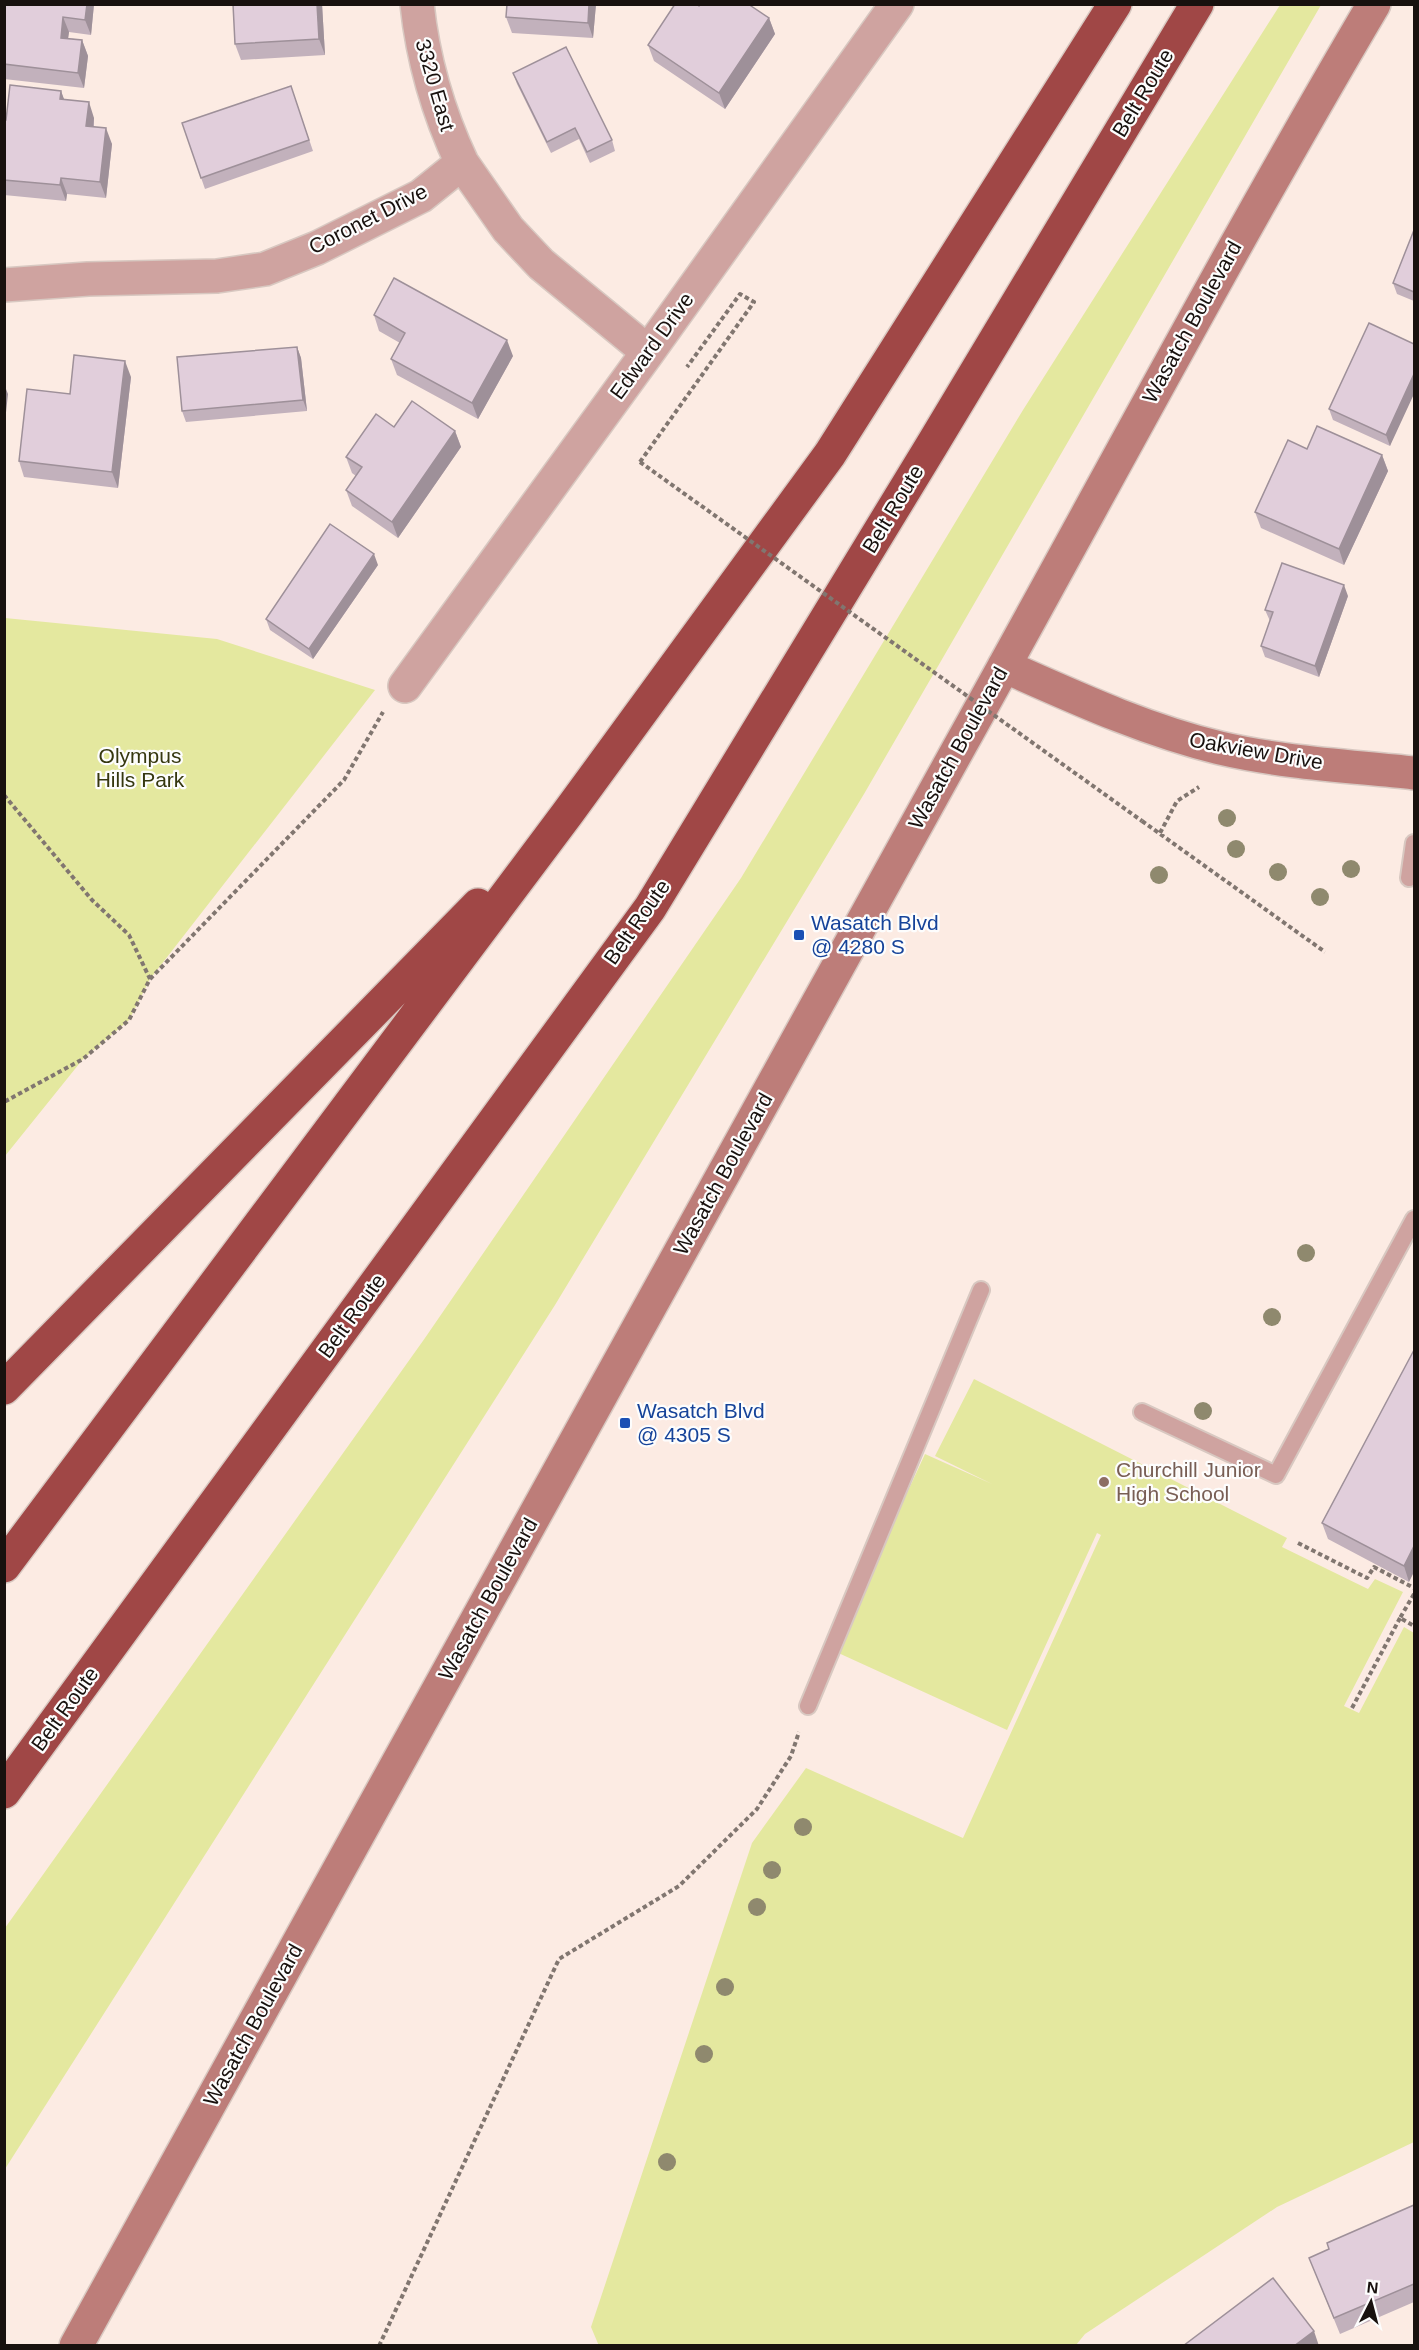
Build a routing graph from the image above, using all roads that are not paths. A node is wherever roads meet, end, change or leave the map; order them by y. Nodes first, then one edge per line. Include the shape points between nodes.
1 (417, 4) edge
2 (897, 4) edge
3 (1115, 4) edge
4 (1197, 4) edge
5 (1374, 4) edge
6 (462, 163) junction
7 (4, 285) edge
8 (648, 352) junction
9 (1004, 666) junction
10 (405, 686) road end
11 (1414, 773) edge
12 (567, 814) junction
13 (1414, 843) edge
14 (1409, 878) dead end
15 (1414, 1219) edge
16 (981, 1290) dead end
17 (4, 1388) edge
18 (1142, 1412) dead end
19 (4, 1566) edge
20 (808, 1706) road end
21 (4, 1792) edge
22 (76, 2346) edge

1 - 6 street, 3320 East via 429,78
2 - 8 street, Edward Drive
3 - 12 highway via 830,454
4 - 21 highway, Belt Route via 650,908
5 - 9 main road, Wasatch Boulevard via 1267,189
6 - 7 street, Coronet Drive via 421,196 317,248 265,269 217,276
6 - 8 street via 508,229 541,264
8 - 10 street, Edward Drive
9 - 11 main road, Oakview Drive via 1154,729 1199,742 1270,757
9 - 22 main road, Wasatch Boulevard
12 - 17 highway
12 - 19 highway
13 - 14 lane
15 - 18 lane via 1276,1475
16 - 20 lane

